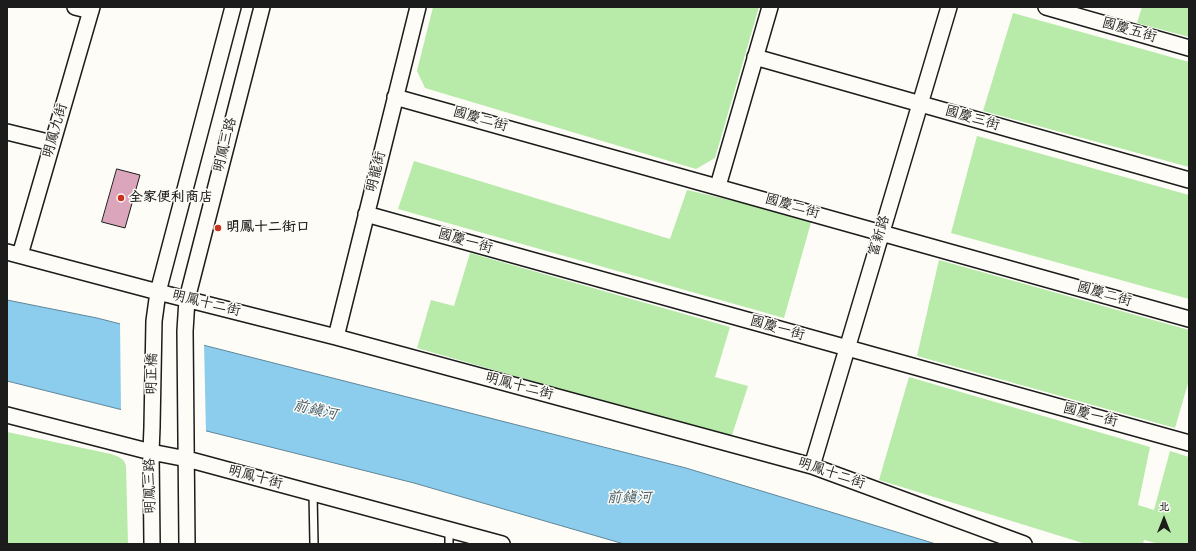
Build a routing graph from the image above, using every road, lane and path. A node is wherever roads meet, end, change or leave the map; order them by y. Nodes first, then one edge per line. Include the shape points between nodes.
1 (75, 7) edge
2 (233, 7) edge
3 (262, 7) edge
4 (418, 7) edge
5 (770, 7) edge
6 (949, 7) edge
7 (1046, 7) edge
8 (91, 9) edge
9 (1189, 48) edge
10 (755, 57) junction
11 (395, 97) junction
12 (920, 104) junction
13 (7, 132) edge
14 (52, 143) junction
15 (1189, 180) edge
16 (718, 186) junction
17 (366, 214) junction
18 (882, 232) junction
19 (13, 254) edge
20 (158, 292) junction
21 (187, 299) junction
22 (1189, 319) edge
23 (154, 321) joint
24 (336, 337) junction
25 (846, 349) junction
26 (7, 415) edge
27 (152, 427) joint
28 (1189, 443) edge
29 (151, 452) junction
30 (187, 459) junction
31 (812, 466) junction
32 (313, 493) junction
33 (449, 529) junction
34 (152, 544) edge
35 (187, 544) edge
36 (314, 544) edge
37 (449, 544) edge
38 (502, 544) edge
39 (1024, 544) edge

1 - 8 street
2 - 20 street, 明鳳三路
3 - 21 street, 明鳳三路
4 - 11 street, 明龍街
5 - 10 street
6 - 12 street, 富新路
7 - 9 street, 國慶五街
8 - 14 street, 明鳳九街
10 - 12 street, 國慶三街
10 - 16 street
11 - 16 street, 國慶二街
11 - 17 street, 明龍街
12 - 15 street, 國慶三街
12 - 18 street, 富新路
13 - 14 street
14 - 19 street, 明鳳九街
16 - 18 street, 國慶二街
17 - 24 street, 明龍街
17 - 25 street, 國慶一街
18 - 22 street, 國慶二街
18 - 25 street, 富新路
19 - 20 street, 明鳳十二街
20 - 21 street, 明鳳十二街
20 - 23 street, 明鳳三路
21 - 24 street, 明鳳十二街
21 - 30 street, 明鳳三路
23 - 27 street, 明正橋
24 - 31 street, 明鳳十二街
25 - 28 street, 國慶一街
25 - 31 street, 富新路
26 - 29 street, 明鳳十街
27 - 29 street, 明鳳三路
29 - 30 street, 明鳳十街
29 - 34 street, 明鳳三路
30 - 32 street, 明鳳十街
30 - 35 street
31 - 39 street, 明鳳十二街
32 - 33 street, 明鳳十街
32 - 36 lane
33 - 37 lane
33 - 38 street, 明鳳十街

